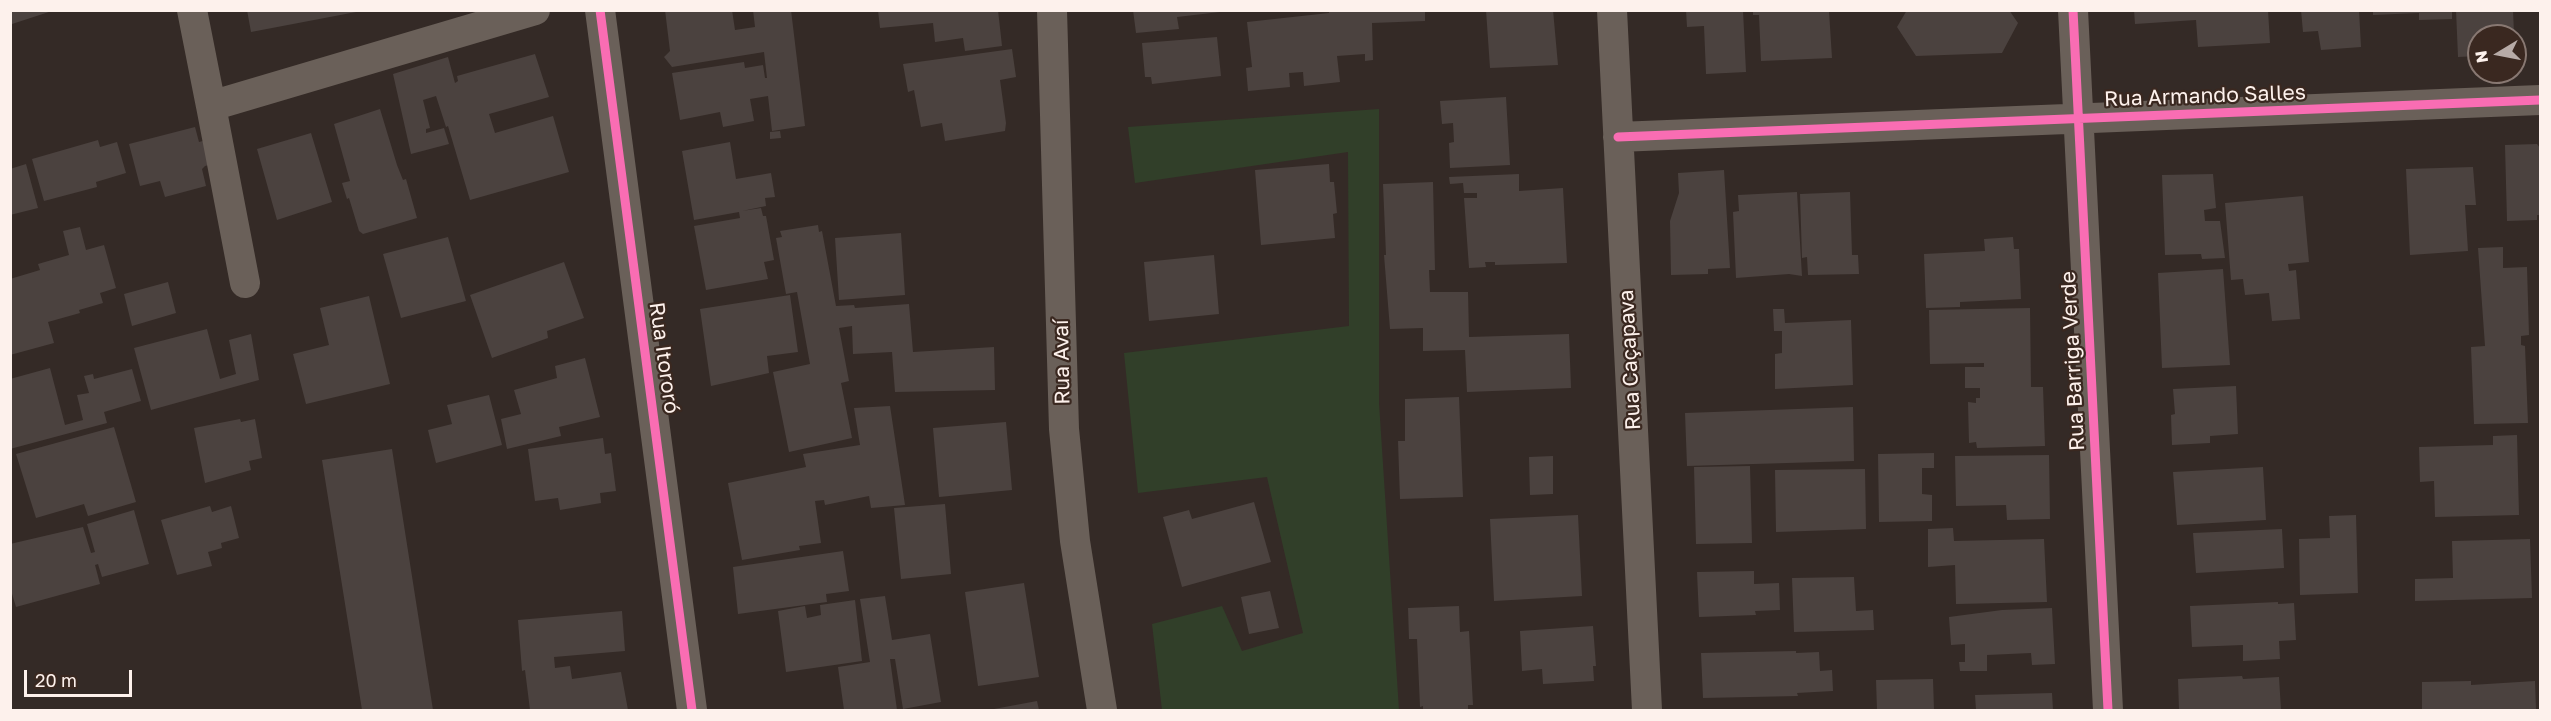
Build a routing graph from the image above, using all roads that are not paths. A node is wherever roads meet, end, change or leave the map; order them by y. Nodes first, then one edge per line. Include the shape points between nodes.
1 (192, 10) edge
2 (535, 10) edge
3 (600, 10) edge
4 (1052, 10) edge
5 (1612, 10) edge
6 (2073, 10) edge
7 (2541, 100) edge
8 (211, 106) junction
9 (2078, 119) junction
10 (1618, 137) junction
11 (245, 283) dead end
12 (692, 711) edge
13 (1102, 711) edge
14 (1647, 711) edge
15 (2109, 711) edge

1 - 8 street
2 - 8 street
3 - 12 street, Rua Itororó
4 - 13 street, Rua Avaí via 1064,429 1075,540
5 - 10 street, Rua Caçapava
6 - 9 street, Rua Barriga Verde
7 - 9 street, Rua Armando Salles
8 - 11 street
9 - 10 street, Rua Armando Salles
9 - 15 street, Rua Barriga Verde
10 - 14 street, Rua Caçapava

